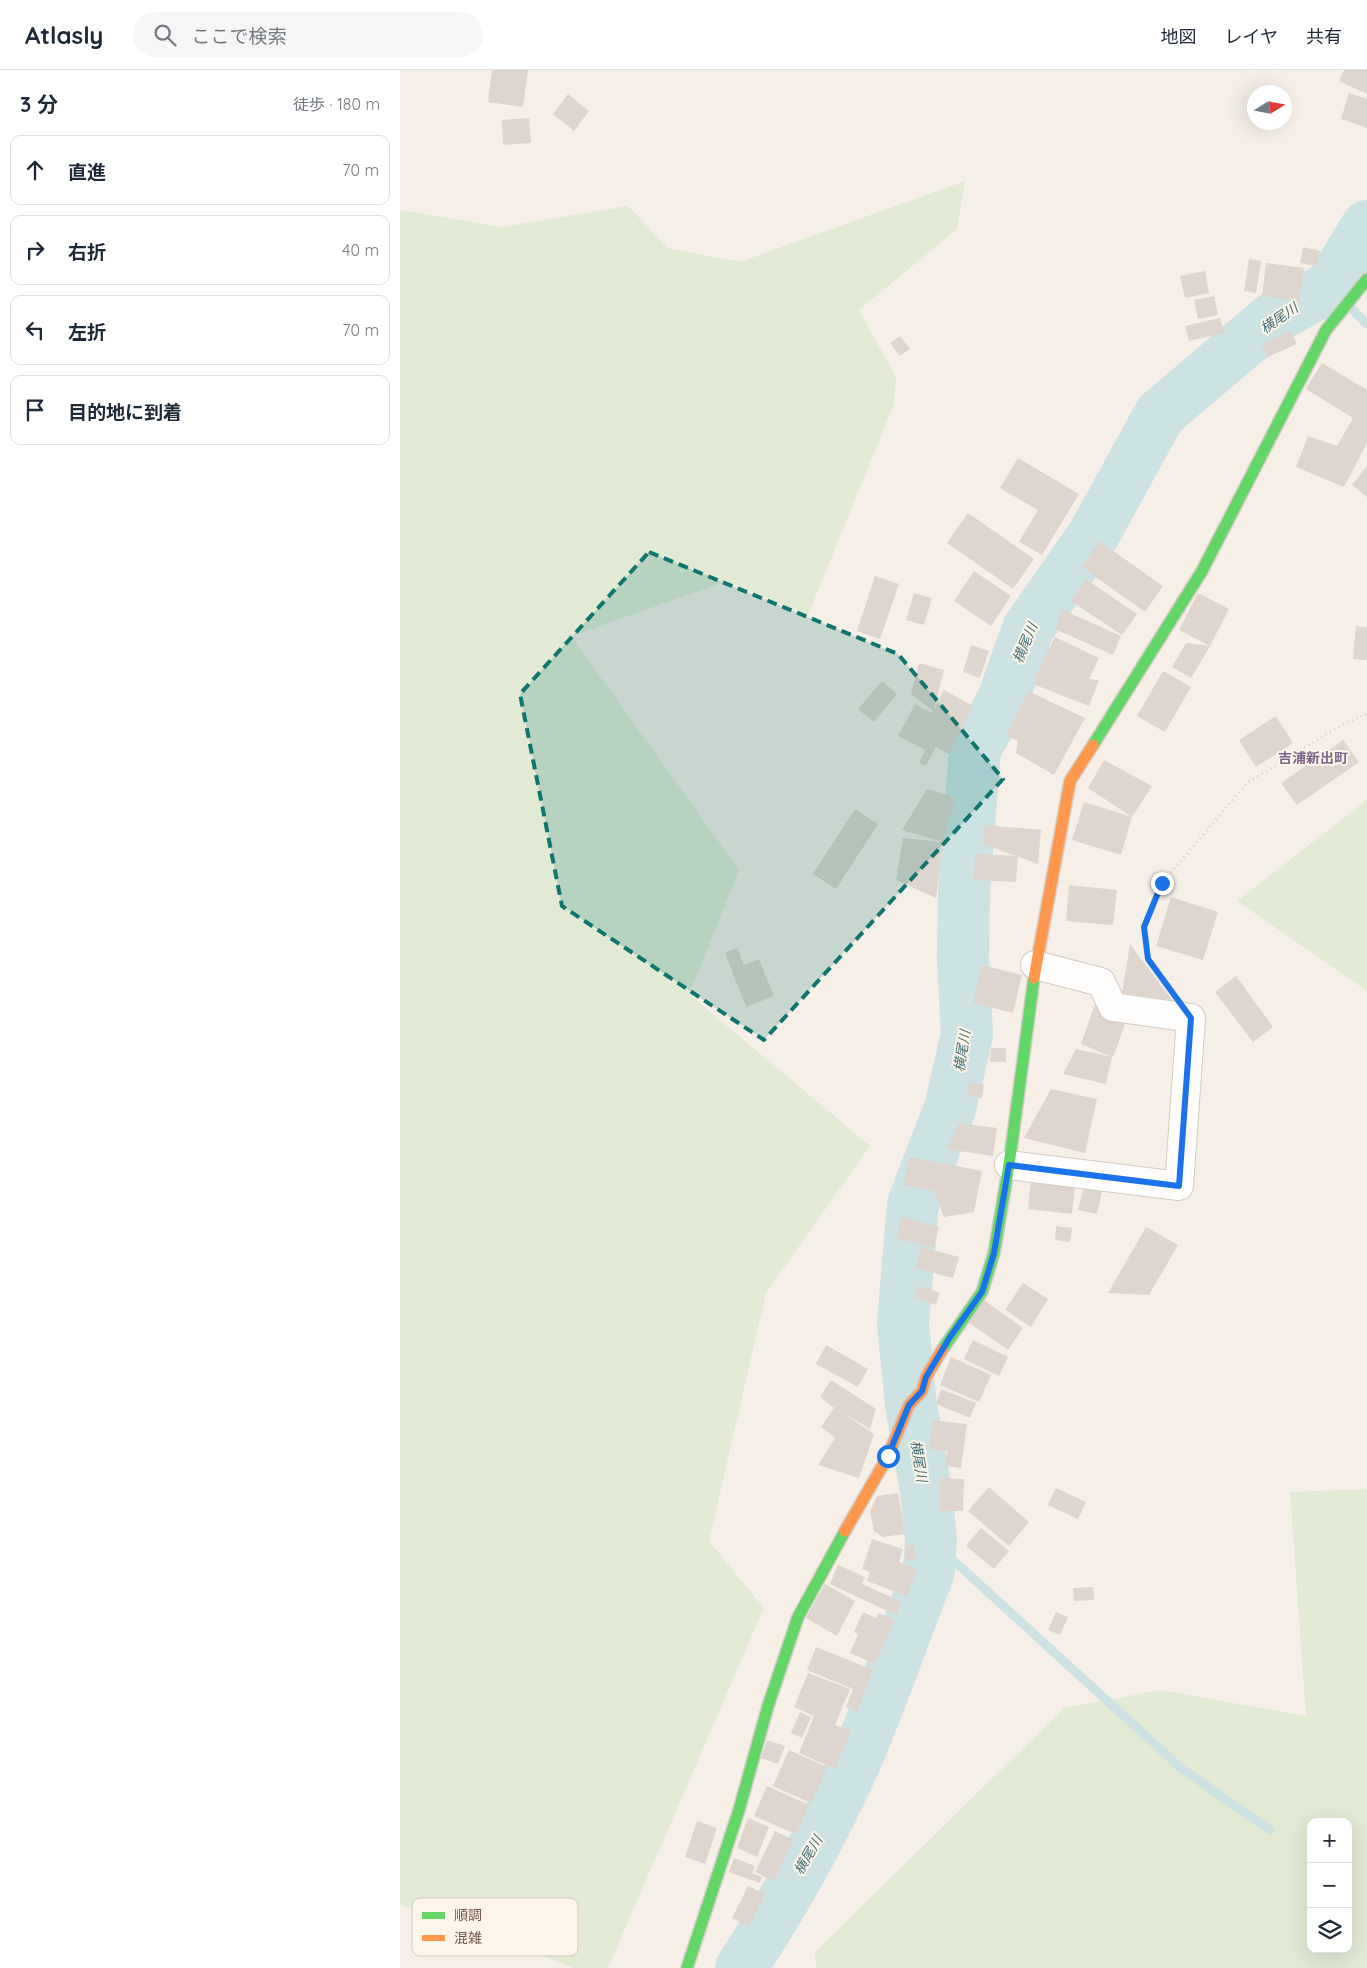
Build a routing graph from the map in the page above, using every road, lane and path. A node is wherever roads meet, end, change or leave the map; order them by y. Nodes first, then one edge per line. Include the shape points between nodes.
1 (1366, 283) edge
2 (1367, 714) edge
3 (1035, 965) junction
4 (1191, 1018) junction
5 (1009, 1165) junction
6 (688, 1968) edge

1 - 3 street via 1326,330 1202,571 1070,781
2 - 4 path via 1345,723 1248,783 1162,883 1144,927 1148,959
3 - 4 street via 1102,982 1113,1007
3 - 5 street
4 - 5 street via 1179,1186
5 - 6 street via 994,1253 982,1292 950,1337 926,1377 922,1391 909,1405 888,1456 798,1617

